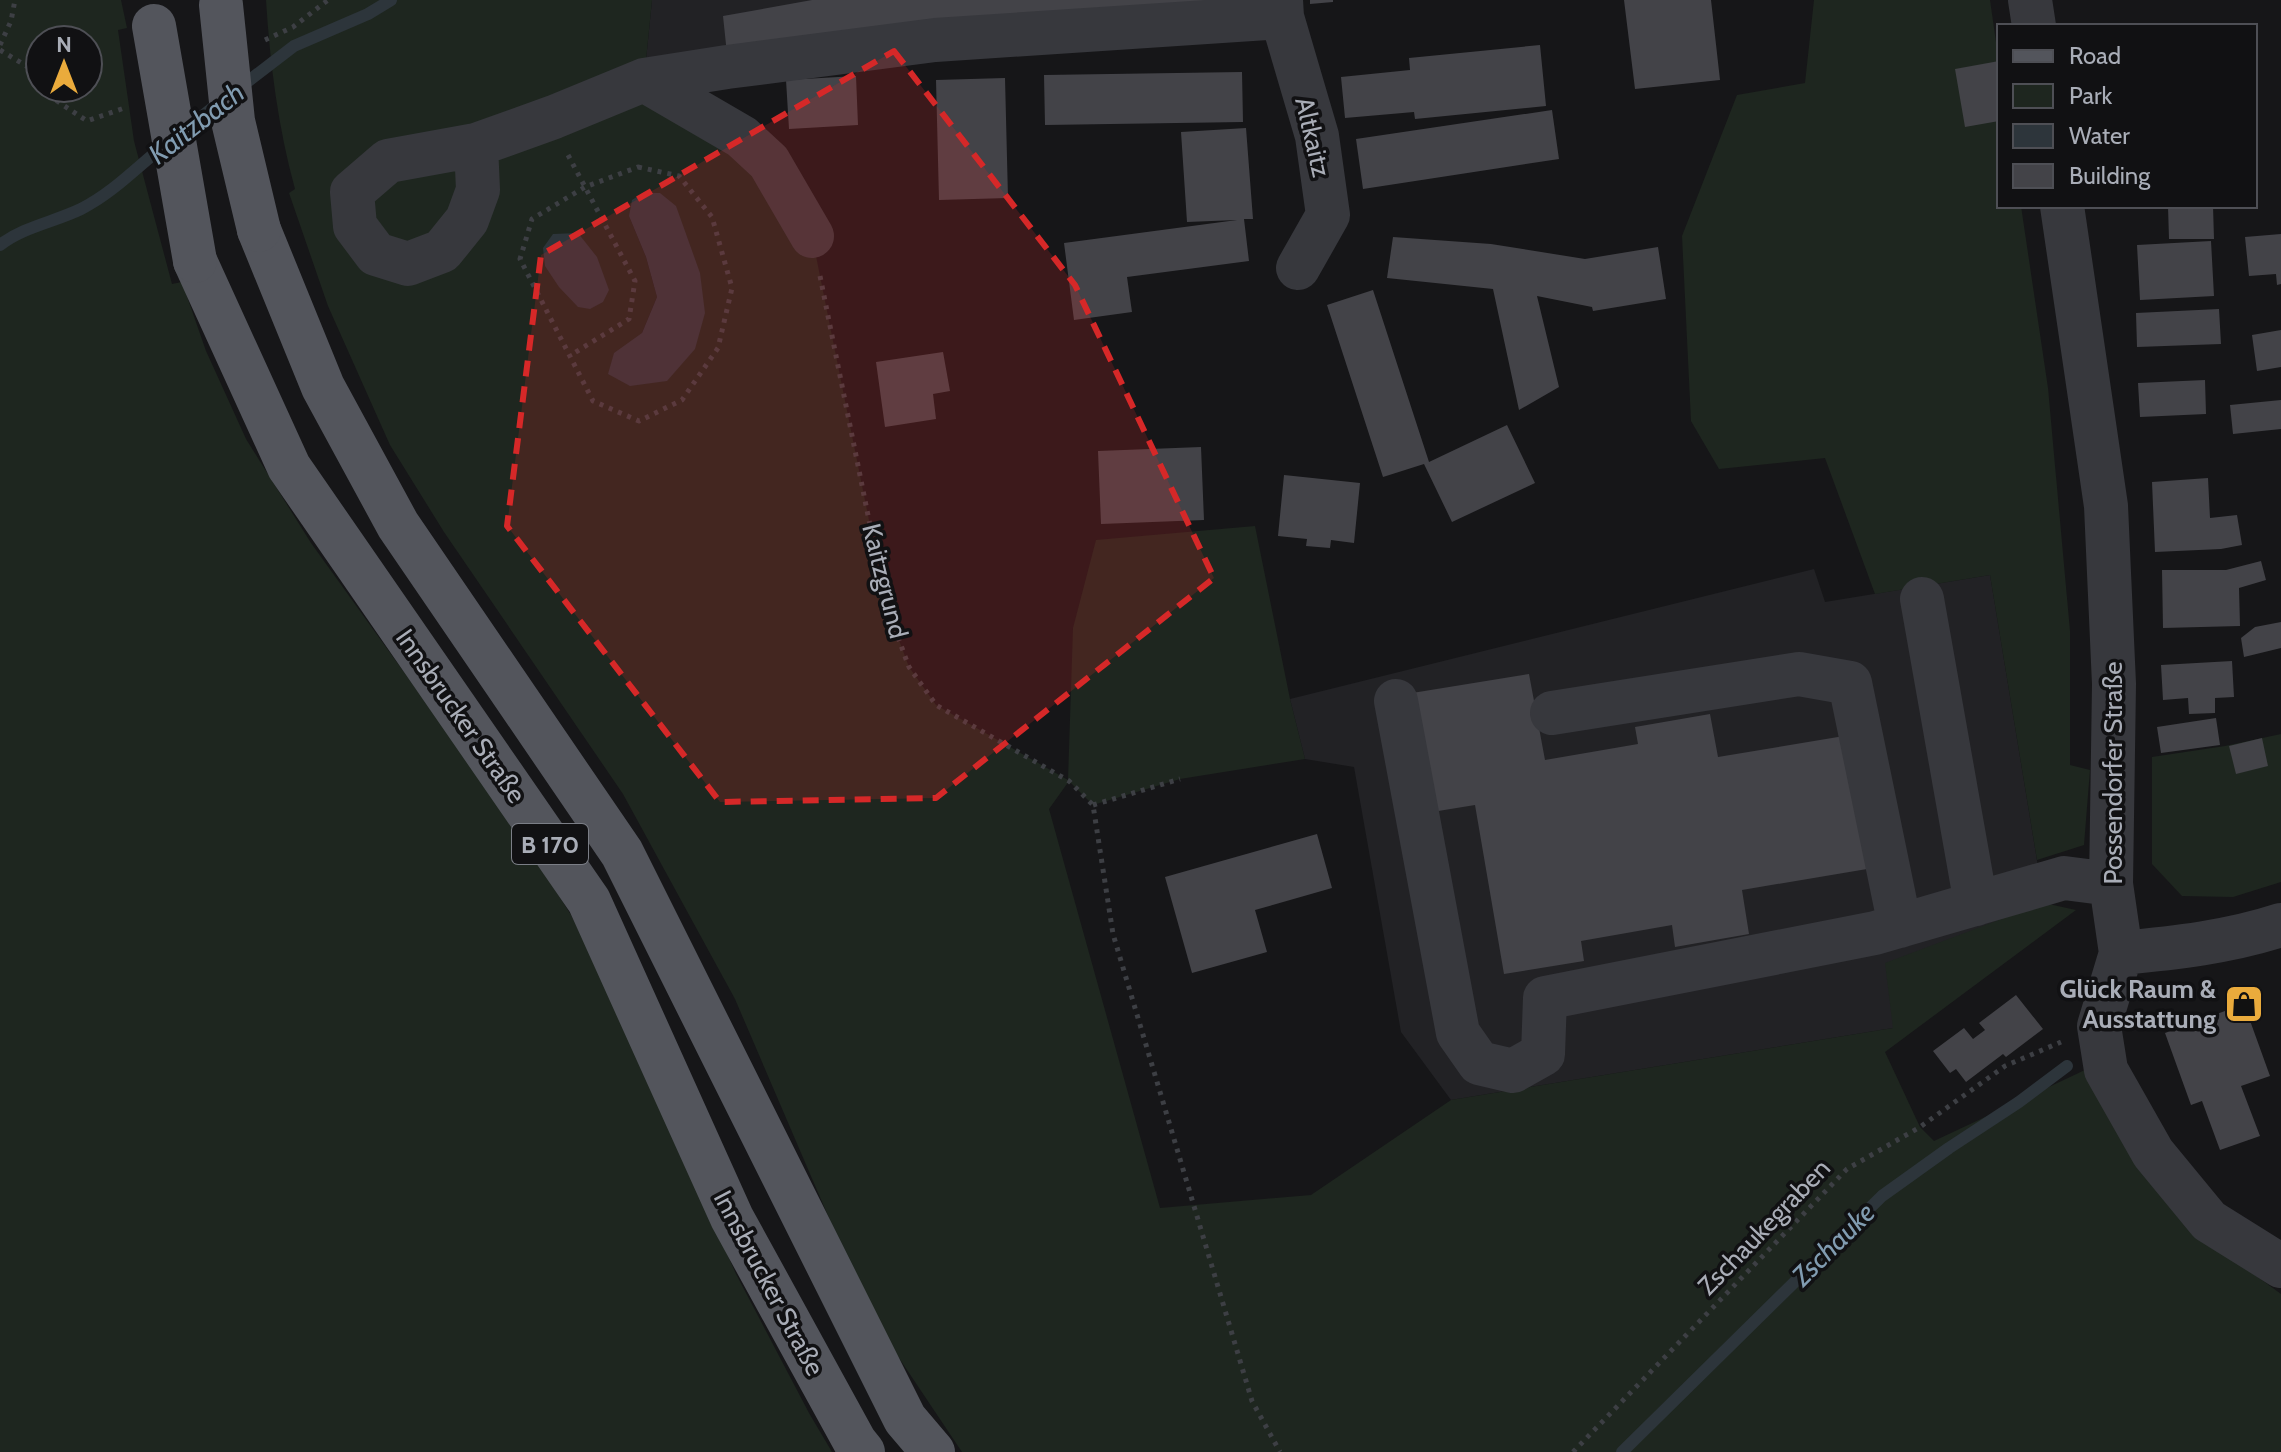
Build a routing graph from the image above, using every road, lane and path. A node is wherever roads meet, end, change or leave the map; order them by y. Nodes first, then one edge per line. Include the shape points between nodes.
1 (15, 0) edge
2 (2030, 0) edge
3 (221, 3) edge
4 (1281, 8) edge
5 (153, 13) edge
6 (2034, 24) edge
7 (0, 48) edge
8 (24, 64) edge
9 (644, 80) junction
10 (476, 145) dead end
11 (570, 160) dead end
12 (585, 187) junction
13 (2062, 208) edge
14 (812, 236) joint
15 (1298, 268) dead end
16 (571, 355) junction
17 (1922, 599) dead end
18 (1396, 701) dead end
19 (1552, 713) dead end
20 (1180, 779) dead end
21 (1093, 805) junction
22 (2111, 884) junction
23 (1976, 904) junction
24 (2281, 925) edge
25 (1900, 926) junction
26 (2121, 953) junction
27 (2099, 1026) junction
28 (2281, 1266) edge
29 (863, 1452) edge
30 (933, 1452) edge
31 (1280, 1452) edge
32 (1573, 1452) edge

1 - 7 path
2 - 6 street
3 - 30 main road, B 170, bridge via 233,121 259,230 323,387 398,525 622,853 905,1419
4 - 9 street via 935,40
4 - 15 street, Altkaitz via 1317,136 1328,215
5 - 29 main road, Innsbrucker Straße / B 170, bridge via 195,261 289,467 589,901 732,1218
7 - 8 path
9 - 10 street
9 - 14 street via 742,137 769,162
11 - 12 path
12 - 16 path via 532,219 520,259
12 - 16 path via 635,281 629,319
12 - 16 path via 638,167 679,176 712,217 732,288 718,348 682,400 639,421 593,401
13 - 22 street, Possendorfer Straße via 2106,506 2114,684
14 - 21 path, Kaitzgrund via 886,605 909,667 936,705 1069,781
17 - 23 street
18 - 25 street via 1458,1033 1479,1063 1513,1071 1543,1054 1545,998
19 - 25 street via 1799,674 1850,683
20 - 21 path
21 - 31 path via 1113,934 1252,1401
22 - 23 street via 2064,878
22 - 26 street, Possendorfer Straße
23 - 25 street
24 - 26 street via 2185,947
26 - 27 street, Possendorfer Straße
27 - 28 street, Possendorfer Straße via 2106,1070 2153,1153 2209,1221
27 - 32 path, Zschaukegraben via 2005,1066 1920,1127 1847,1169

